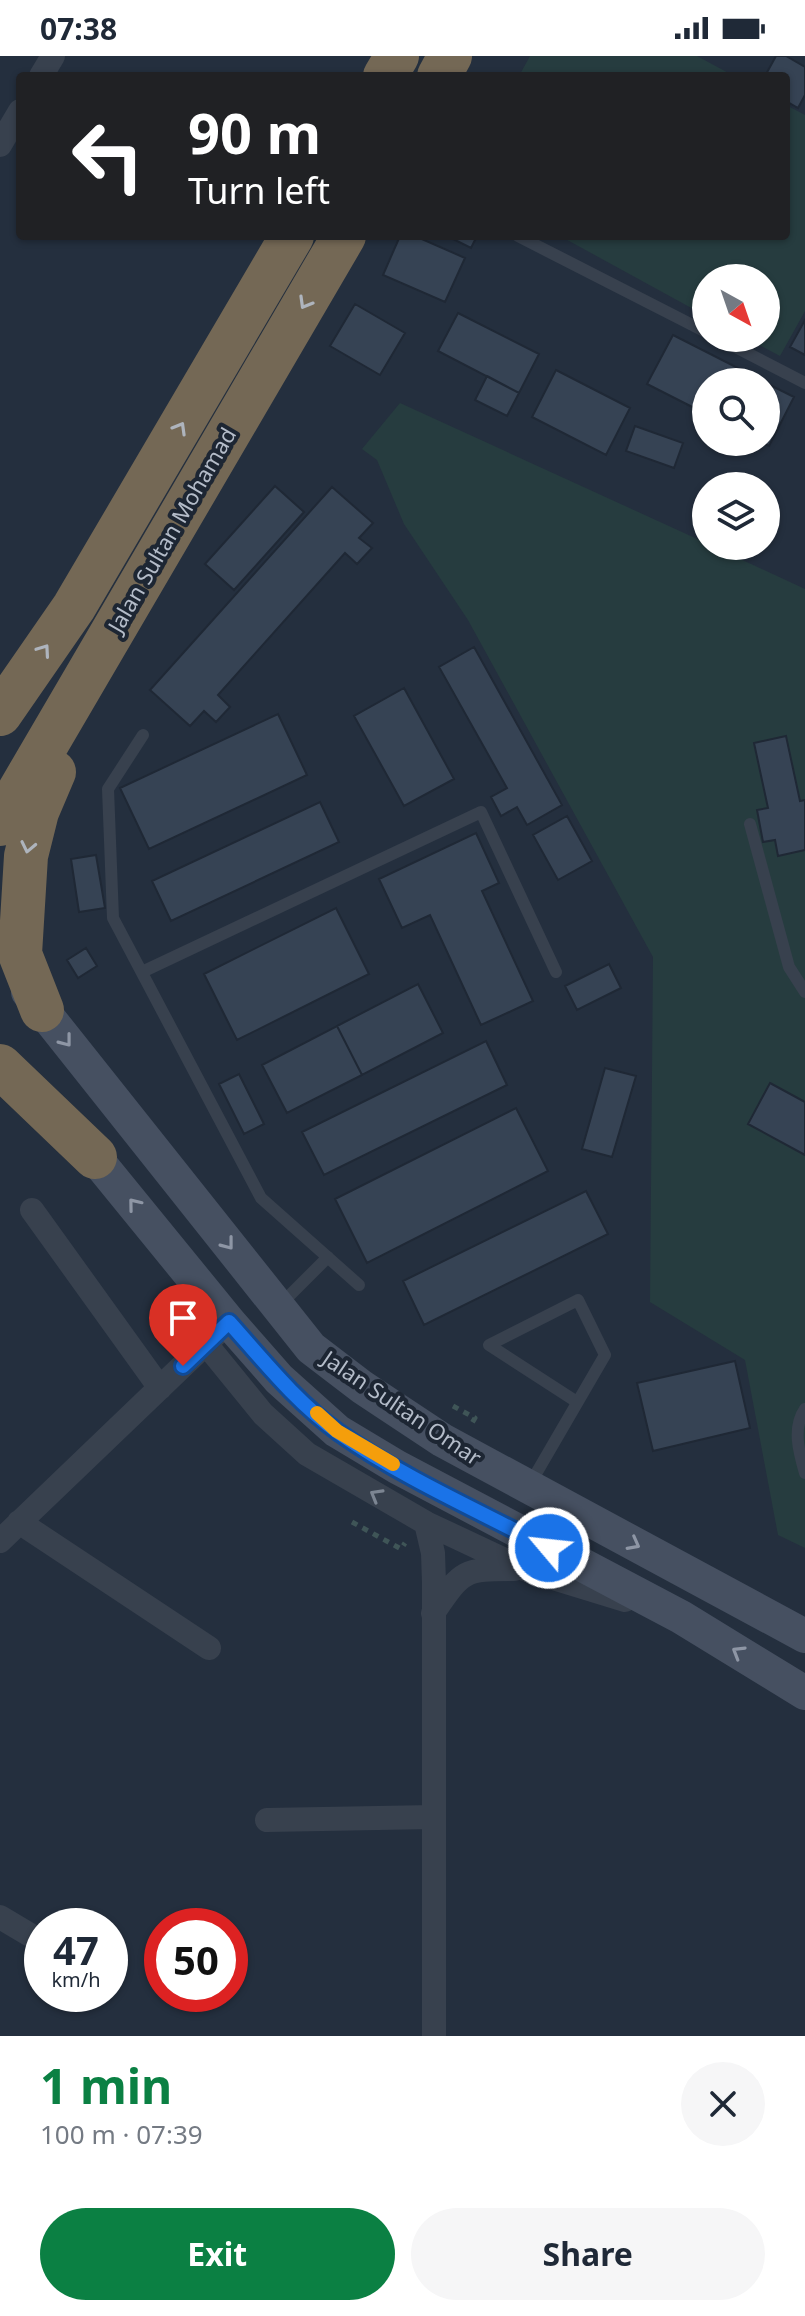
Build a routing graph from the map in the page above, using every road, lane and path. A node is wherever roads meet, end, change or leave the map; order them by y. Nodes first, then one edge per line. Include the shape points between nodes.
1 (16, 118) edge
2 (0, 145) edge
3 (290, 240) edge
4 (342, 240) edge
5 (526, 240) edge
6 (692, 325) edge
7 (745, 352) edge
8 (805, 383) edge
9 (133, 595) junction
10 (4, 704) edge
11 (143, 735) dead end
12 (0, 824) edge
13 (750, 824) dead end
14 (0, 958) edge
15 (142, 972) junction
16 (556, 972) dead end
17 (805, 992) edge
18 (42, 1010) junction
19 (0, 1042) edge
20 (0, 1066) edge
21 (95, 1157) junction
22 (32, 1210) dead end
23 (328, 1257) junction
24 (359, 1285) dead end
25 (278, 1307) junction
26 (218, 1333) junction
27 (160, 1388) junction
28 (577, 1402) junction
29 (805, 1409) edge
30 (805, 1473) edge
31 (528, 1487) junction
32 (19, 1522) junction
33 (352, 1522) dead end
34 (426, 1523) junction
35 (0, 1541) edge
36 (401, 1549) dead end
37 (524, 1569) junction
38 (433, 1613) junction
39 (681, 1617) junction
40 (805, 1636) edge
41 (209, 1648) dead end
42 (805, 1693) edge
43 (433, 1817) junction
44 (267, 1820) dead end
45 (0, 1917) edge
46 (24, 1931) edge
47 (434, 2036) edge

1 - 2 street
10 -> 3 highway, Jalan Sultan Mohamad via 74,607
4 -> 9 highway, Jalan Sultan Mohamad
5 - 6 lane
7 - 8 lane
9 - 12 highway, Jalan Sultan Mohamad
9 -> 18 highway via 37,812 26,856 20,954
11 - 15 lane via 108,789 113,918
13 - 17 lane via 789,967
14 - 18 main road, Jalan Sultan Omar
15 - 16 lane via 481,812
15 - 23 lane via 261,1198
18 -> 25 main road, Jalan Sultan Omar
19 - 21 main road, Jalan Sultan Omar
20 - 21 highway
26 -> 21 main road, Jalan Sultan Omar
22 - 27 street
23 - 24 lane
23 - 25 lane
25 - 31 main road, Jalan Sultan Omar via 311,1348 362,1387 442,1440
26 - 27 street
34 -> 26 street via 307,1454 263,1414
26 - 39 main road, Jalan Sultan Omar via 337,1431
27 - 32 street
28 - 28 lane via 514,1362 489,1345 578,1300 605,1355
28 - 31 lane
29 - 30 lane via 797,1447
31 -> 40 main road, Jalan Sultan Omar
32 - 35 street
32 - 41 street
33 - 36 path
34 - 37 street
34 - 38 street via 433,1553
37 - 38 street via 464,1574
37 - 39 street
38 - 43 street
42 -> 39 main road, Jalan Sultan Omar
43 - 44 street
43 - 47 street
45 - 46 street

